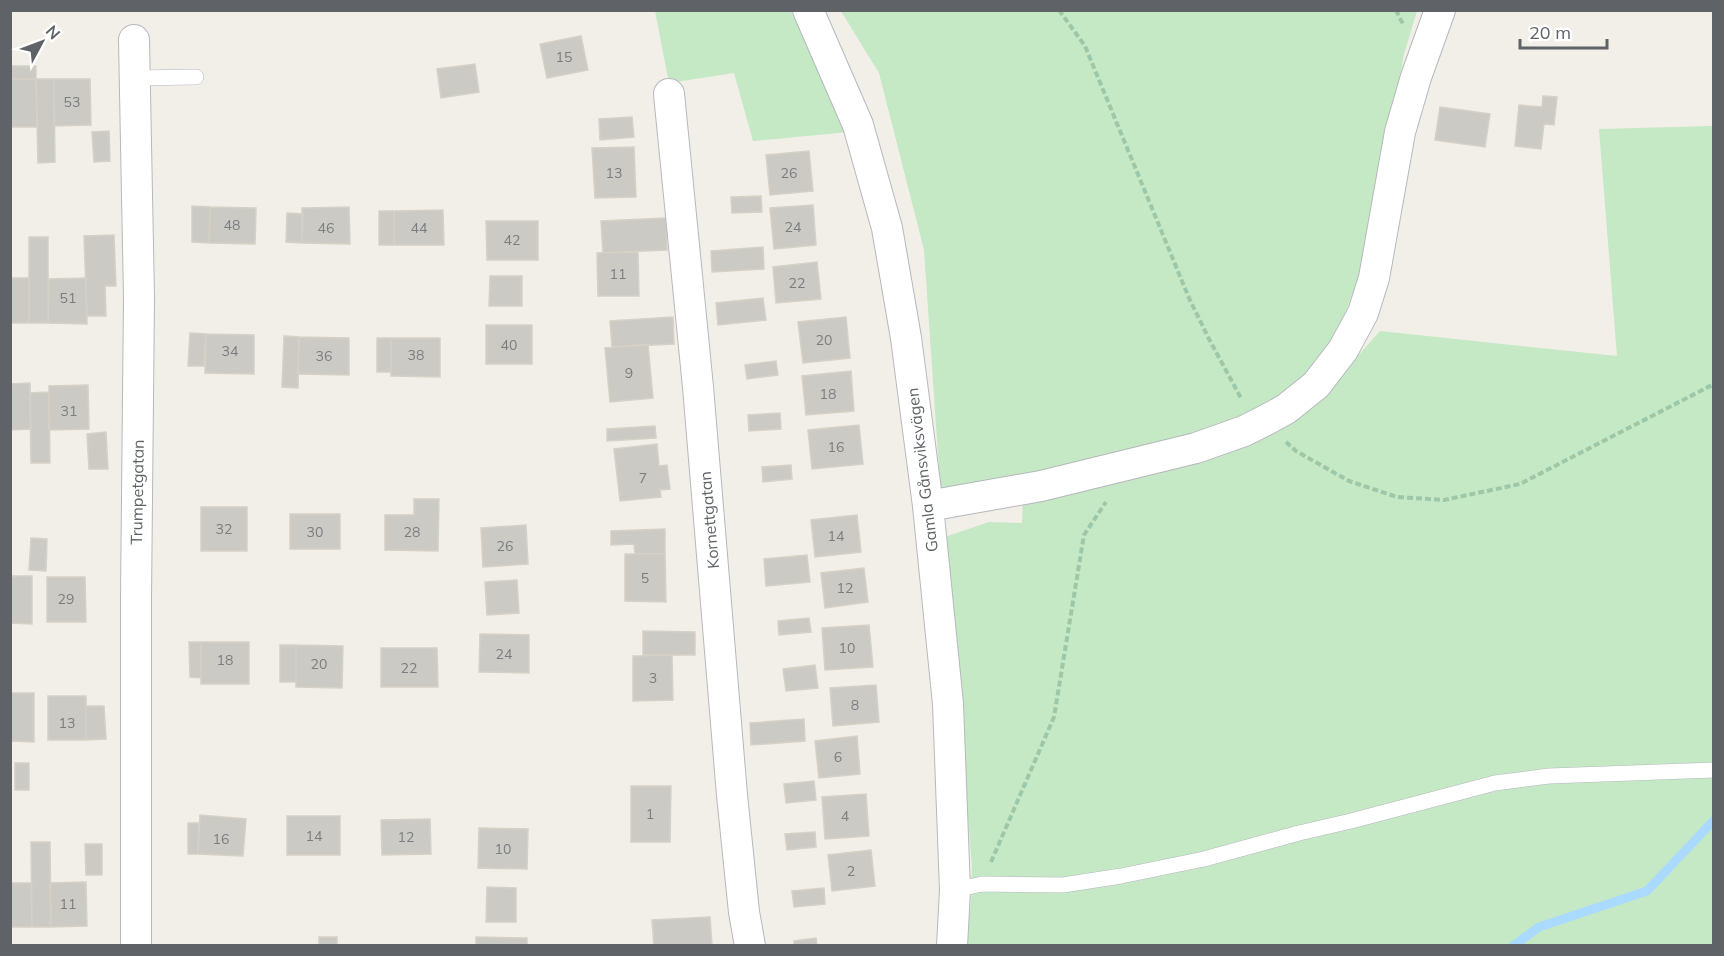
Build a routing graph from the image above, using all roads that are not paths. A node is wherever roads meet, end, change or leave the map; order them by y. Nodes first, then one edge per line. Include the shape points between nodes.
1 (808, 10) edge
2 (1440, 10) edge
3 (134, 40) dead end
4 (196, 77) dead end
5 (135, 78) junction
6 (669, 94) dead end
7 (928, 506) junction
8 (1713, 770) edge
9 (969, 887) junction
10 (136, 945) edge
11 (750, 945) edge
12 (952, 945) edge

1 - 7 street, Gamla Gånsviksvägen via 858,125 887,228
2 - 7 street via 1400,132 1364,313 1343,351 1316,385 1286,410 1244,431 1196,447 1041,486
3 - 5 street, Trumpetgatan
4 - 5 lane
5 - 10 street, Trumpetgatan via 139,298
6 - 11 street, Kornettgatan via 732,795
7 - 9 street, Gamla Gånsviksvägen
8 - 9 lane via 1549,776 1495,783 1204,859 1121,876 1063,885
9 - 12 street, Gamla Gånsviksvägen

